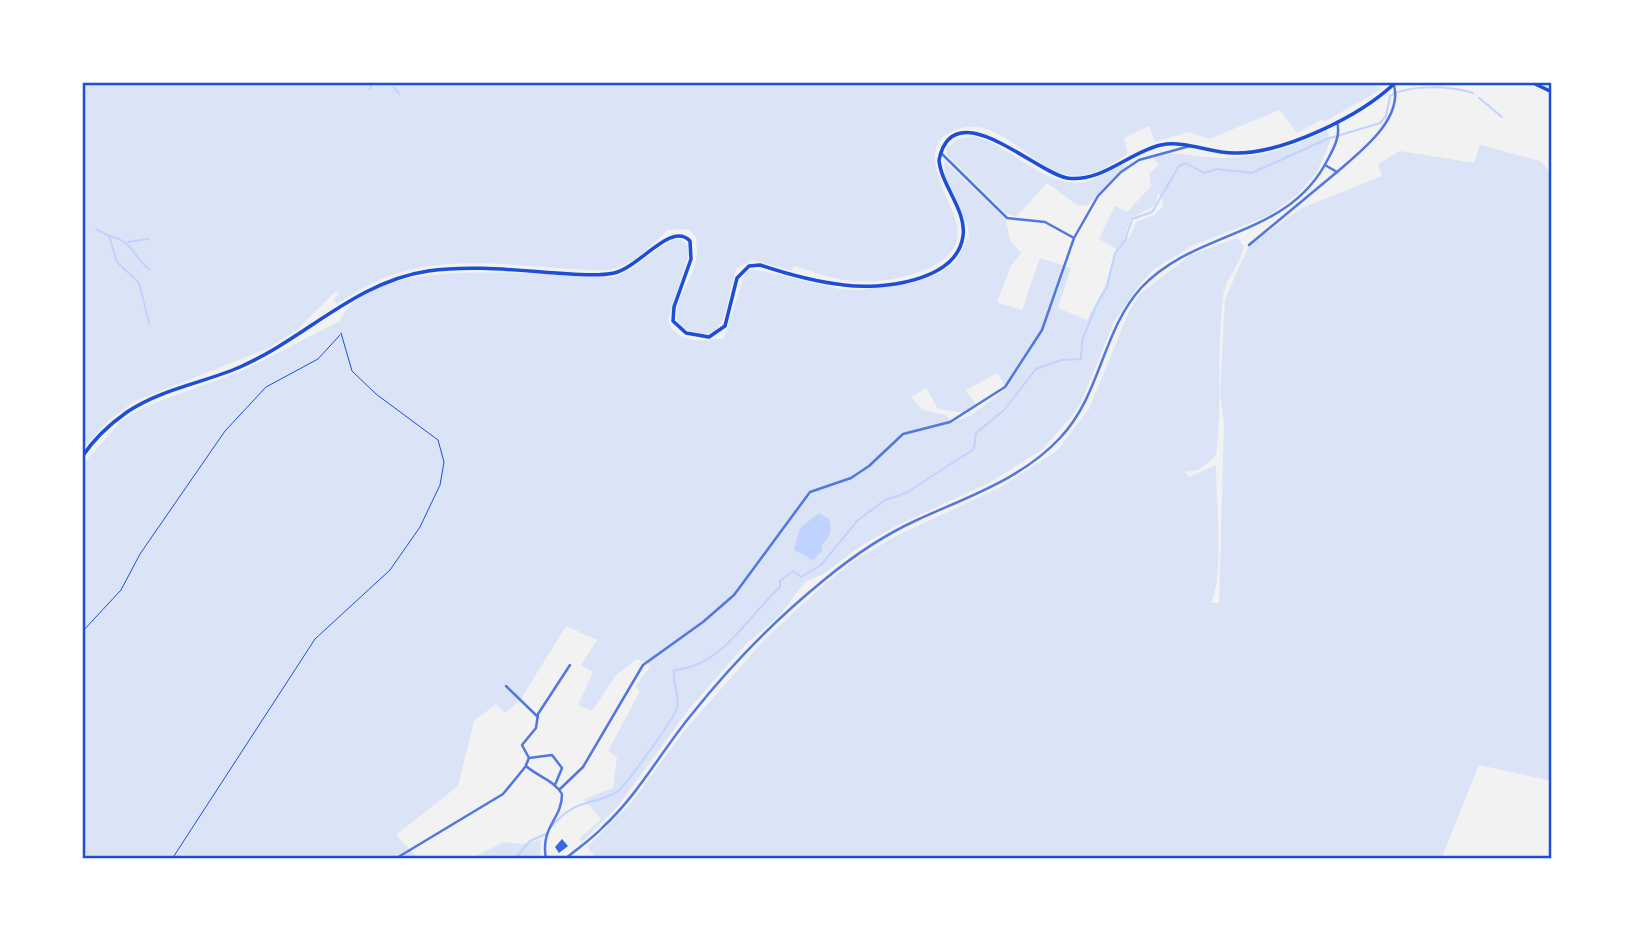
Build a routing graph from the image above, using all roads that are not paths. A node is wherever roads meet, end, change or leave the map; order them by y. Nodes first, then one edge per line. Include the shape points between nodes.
1 (1531, 82) edge
2 (1395, 85) edge
3 (1552, 92) edge
4 (1337, 123) junction
5 (1190, 146) junction
6 (940, 153) junction
7 (1325, 165) junction
8 (1338, 172) junction
9 (1074, 238) junction
10 (1249, 245) dead end
11 (82, 457) edge
12 (570, 665) dead end
13 (506, 686) dead end
14 (538, 717) junction
15 (529, 758) junction
16 (526, 766) junction
17 (555, 785) junction
18 (560, 789) junction
19 (395, 859) edge
20 (546, 859) edge
21 (565, 859) edge

1 - 3 main road
2 - 4 main road
2 - 8 street via 1387,120 1366,148
4 - 5 main road via 1263,152 1215,152
4 - 7 street via 1336,140
5 - 6 main road via 1156,146 1094,175 1077,178 1053,174 1004,144 974,133 950,139
5 - 9 street via 1151,155 1121,172 1093,202
6 - 9 street via 1007,218 1045,222
6 - 11 main road via 941,171 964,235 952,258 925,275 853,286 749,266 737,278 725,326 706,337 686,333 673,321 692,254 690,241 678,234 641,261 613,273 459,268 403,276 354,297 240,367 141,404 114,422
7 - 8 street
7 - 21 street via 1303,194 1280,213 1186,254 1150,279 1119,323 1083,408 1053,446 997,484 890,534 821,583 728,673 604,827
8 - 10 street
9 - 18 street via 1042,330 1005,387 950,422 903,434 850,478 810,492 734,595 643,665 583,767
12 - 14 street
13 - 14 street
14 - 15 street via 536,728 521,746
15 - 16 street
15 - 17 street via 548,753 558,760 562,768
16 - 17 street
16 - 19 street via 503,794
17 - 18 street
18 - 20 street via 561,804 544,841

